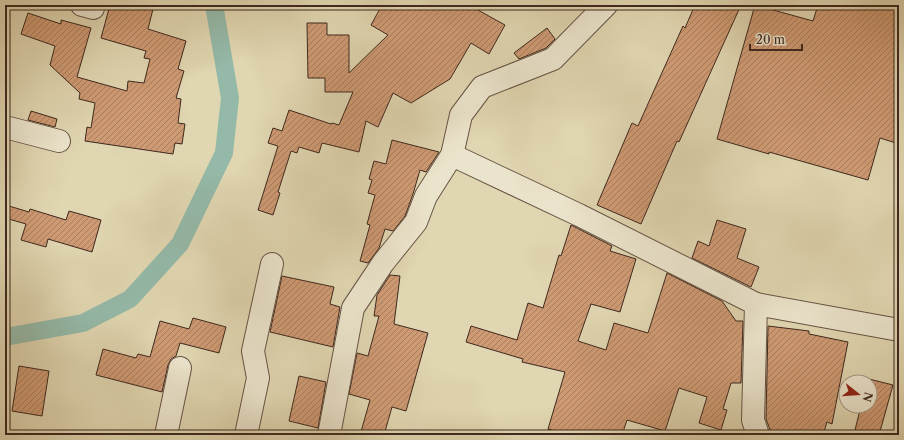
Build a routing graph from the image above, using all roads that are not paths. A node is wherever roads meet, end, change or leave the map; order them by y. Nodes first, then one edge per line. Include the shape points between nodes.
1 (606, 5) edge
2 (5, 127) edge
3 (59, 141) dead end
4 (452, 155) junction
5 (272, 264) dead end
6 (756, 304) junction
7 (899, 330) edge
8 (180, 368) dead end
9 (166, 435) edge
10 (246, 435) edge
11 (330, 435) edge
12 (758, 435) edge

1 - 4 street via 553,59 482,87 461,115
2 - 3 street
4 - 6 street
4 - 11 street via 426,196 416,222 383,263 353,308
5 - 10 street via 252,351 258,378
6 - 7 street
6 - 12 street via 753,420
8 - 9 street

